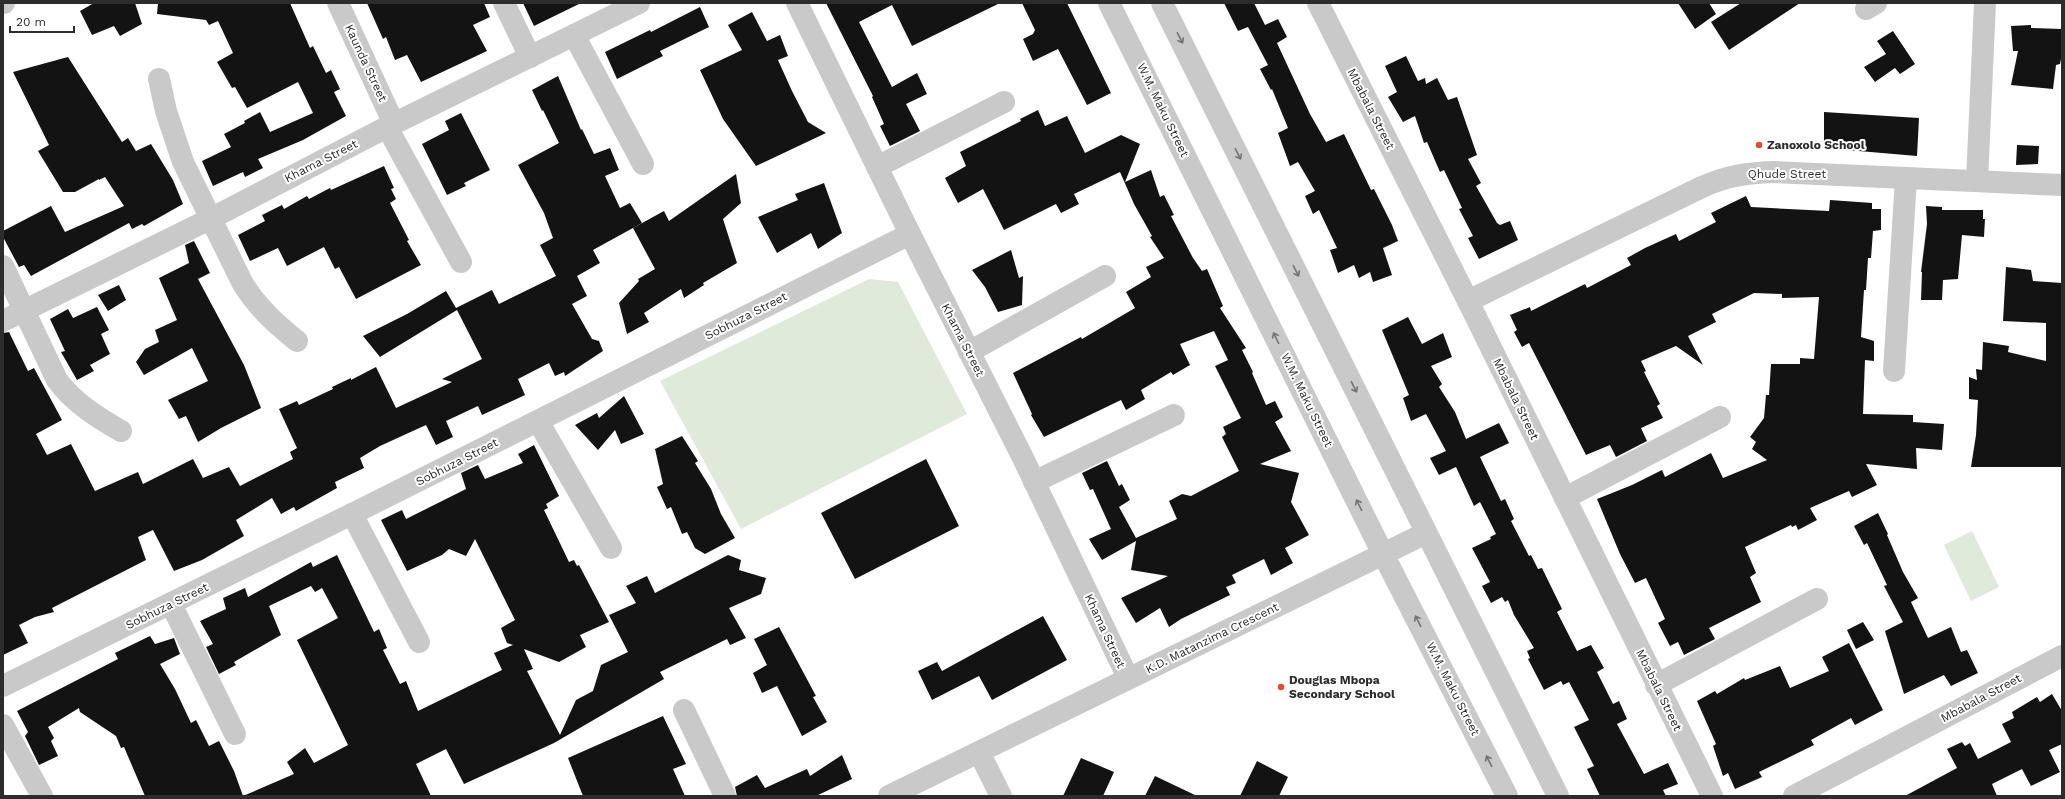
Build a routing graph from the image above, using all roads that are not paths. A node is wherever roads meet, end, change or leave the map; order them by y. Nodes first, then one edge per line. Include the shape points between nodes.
1 (338, 3) edge
2 (504, 3) edge
3 (639, 3) edge
4 (796, 3) edge
5 (1109, 3) edge
6 (1162, 3) edge
7 (1318, 3) edge
8 (1986, 3) edge
9 (574, 35) junction
10 (530, 56) junction
11 (159, 79) dead end
12 (1004, 102) dead end
13 (390, 125) junction
14 (643, 164) dead end
15 (877, 167) junction
16 (1906, 178) junction
17 (1977, 181) junction
18 (2062, 185) edge
19 (210, 219) junction
20 (910, 234) junction
21 (461, 262) dead end
22 (3, 266) edge
23 (1105, 276) dead end
24 (1468, 301) junction
25 (25, 310) junction
26 (3, 321) edge
27 (297, 341) dead end
28 (969, 352) junction
29 (1894, 372) dead end
30 (1174, 415) dead end
31 (1720, 417) dead end
32 (538, 421) junction
33 (121, 431) dead end
34 (1034, 482) junction
35 (1565, 498) junction
36 (352, 514) junction
37 (1426, 533) junction
38 (611, 548) dead end
39 (1383, 554) junction
40 (1817, 599) dead end
41 (171, 604) junction
42 (419, 642) dead end
43 (2062, 656) edge
44 (1128, 678) junction
45 (1656, 685) junction
46 (3, 686) edge
47 (684, 710) dead end
48 (3, 725) edge
49 (235, 734) dead end
50 (979, 752) junction
51 (42, 796) edge
52 (725, 796) edge
53 (889, 796) edge
54 (1001, 796) edge
55 (1507, 796) edge
56 (1558, 796) edge
57 (1712, 796) edge
58 (1794, 796) edge

1 - 13 street, Kaunda Street
2 - 10 street
3 - 9 street, Khama Street
4 - 15 street, Khama Street
39 -> 5 street, W.M. Maku Street
6 -> 37 street
7 - 24 street, Mbabala Street
8 - 17 street
9 - 10 street, Khama Street
9 - 14 street
10 - 13 street, Khama Street
11 - 19 street via 174,138
12 - 15 street
13 - 19 street, Khama Street
13 - 21 street, Kaunda Street
15 - 20 street, Khama Street
16 - 17 street, Qhude Street
16 - 24 street, Qhude Street via 1773,172 1738,174 1722,178
16 - 29 street
17 - 18 street, Qhude Street
19 - 25 street, Khama Street
19 - 27 street via 254,303
20 - 28 street, Khama Street
20 - 32 street, Sobhuza Street
22 - 25 street
23 - 28 street
24 - 35 street, Mbabala Street
25 - 26 street, Khama Street
25 - 33 street via 54,375 67,394
28 - 34 street, Khama Street
30 - 34 street
31 - 35 street
32 - 36 street, Sobhuza Street
32 - 38 street
34 - 44 street, Khama Street
35 - 45 street, Mbabala Street
36 - 41 street, Sobhuza Street
36 - 42 street
37 - 39 street, K.D. Matanzima Crescent
37 - 56 street
39 - 44 street, K.D. Matanzima Crescent
55 -> 39 street, W.M. Maku Street
40 - 45 street
41 - 46 street, Sobhuza Street
41 - 49 street
43 - 58 street, Mbabala Street
44 - 50 street, K.D. Matanzima Crescent
45 - 57 street, Mbabala Street
47 - 52 street
48 - 51 street
50 - 53 street, K.D. Matanzima Crescent
50 - 54 street

